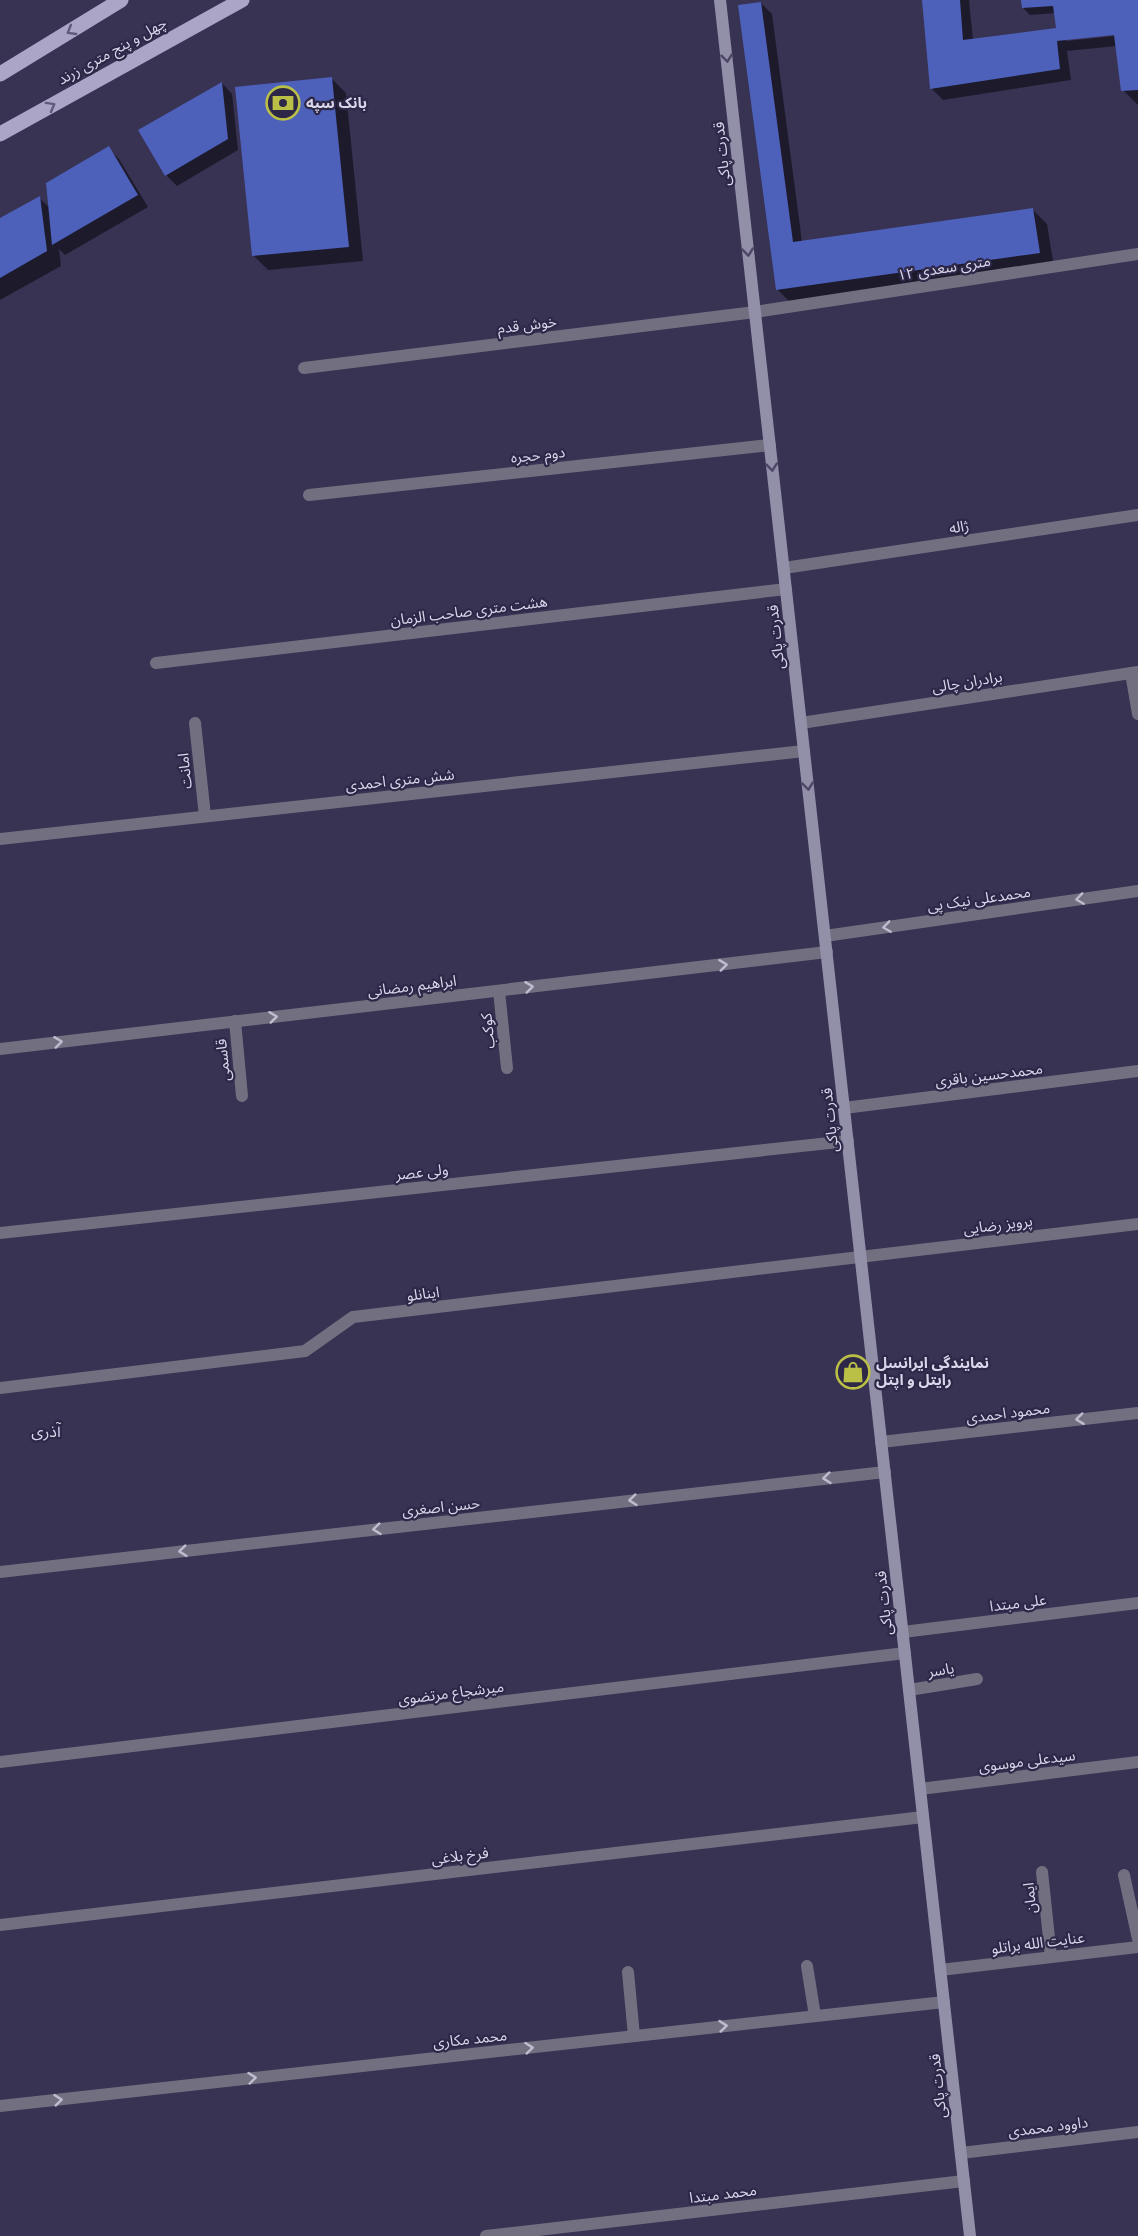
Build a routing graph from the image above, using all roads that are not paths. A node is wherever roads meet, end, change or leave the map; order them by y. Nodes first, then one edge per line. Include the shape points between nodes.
1 (121, 0) edge
2 (242, 0) edge
3 (720, 0) edge
4 (0, 74) edge
5 (0, 134) edge
6 (1138, 254) edge
7 (755, 312) junction
8 (304, 368) dead end
9 (770, 445) junction
10 (309, 495) dead end
11 (1138, 515) edge
12 (784, 568) junction
13 (786, 589) junction
14 (156, 663) dead end
15 (1135, 672) edge
16 (1138, 714) edge
17 (195, 723) dead end
18 (801, 723) junction
19 (804, 751) junction
20 (205, 816) junction
21 (0, 839) edge
22 (1138, 891) edge
23 (825, 936) junction
24 (827, 952) junction
25 (499, 991) junction
26 (235, 1021) junction
27 (0, 1049) edge
28 (507, 1068) dead end
29 (1138, 1071) edge
30 (242, 1096) dead end
31 (844, 1108) junction
32 (848, 1141) junction
33 (1138, 1224) edge
34 (0, 1233) edge
35 (861, 1255) junction
36 (0, 1388) edge
37 (1138, 1413) edge
38 (881, 1442) junction
39 (885, 1472) junction
40 (0, 1572) edge
41 (1138, 1603) edge
42 (903, 1632) junction
43 (905, 1653) junction
44 (977, 1679) dead end
45 (909, 1690) junction
46 (0, 1762) edge
47 (1138, 1762) edge
48 (920, 1789) junction
49 (923, 1817) junction
50 (1042, 1872) dead end
51 (1124, 1875) dead end
52 (0, 1925) edge
53 (1138, 1939) edge
54 (1138, 1947) edge
55 (1051, 1957) junction
56 (807, 1966) dead end
57 (940, 1970) junction
58 (628, 1972) dead end
59 (944, 2002) junction
60 (815, 2016) junction
61 (634, 2036) junction
62 (0, 2106) edge
63 (1138, 2132) edge
64 (961, 2153) junction
65 (964, 2181) junction
66 (486, 2236) edge
67 (970, 2236) edge

1 -> 4 main road
5 -> 2 main road, چهل و پنج متری زرند
3 -> 7 street, قدرت پاکی
6 - 7 street, ۱۲ متری سعدی
7 - 8 street, خوش قدم
7 - 9 street, قدرت پاکی
9 - 10 street, دوم حجره
9 -> 12 street, قدرت پاکی
11 - 12 street, ژاله
12 - 13 street, قدرت پاکی
13 - 14 street, هشت متری صاحب الزمان
13 - 18 street, قدرت پاکی
15 - 16 street
15 - 18 street, برادران چالی
17 - 20 street, امانت
18 - 19 street, قدرت پاکی
19 - 20 street, شش متری احمدی
19 -> 23 street, قدرت پاکی
20 - 21 street, شش متری احمدی
22 -> 23 street, محمدعلی نیک پی
23 - 24 street, قدرت پاکی
25 -> 24 street, ابراهیم رمضانی
24 - 31 street, قدرت پاکی
26 -> 25 street, ابراهیم رمضانی
25 - 28 street, کوکب
27 -> 26 street, ابراهیم رمضانی
26 - 30 street, قاسمی
29 - 31 street, محمدحسین باقری
31 - 32 street, قدرت پاکی
32 - 34 street, ولی عصر
32 - 35 street, قدرت پاکی
33 - 35 street, پرویز رضایی
35 - 36 street, اینانلو via 353,1317 305,1351
35 - 38 street, قدرت پاکی
37 -> 38 street, محمود احمدی
38 - 39 street, قدرت پاکی
39 -> 40 street, حسن اصغری
39 - 42 street, قدرت پاکی
41 - 42 street, علی مبتدا
42 - 43 street, قدرت پاکی
43 - 45 street, قدرت پاکی
43 - 46 street, میرشجاع مرتضوی
44 - 45 street, یاسر
45 - 48 street, قدرت پاکی
47 - 48 street, سیدعلی موسوی
48 - 49 street, قدرت پاکی
49 - 52 street, فرخ بلاغی
49 - 57 street, قدرت پاکی
50 - 55 street, ایمان
51 - 53 street
54 - 55 street, عنایت الله براتلو
55 - 57 street, عنایت الله براتلو
56 - 60 street
57 - 59 street, قدرت پاکی
58 - 61 street
59 - 60 street, محمد مکاری
59 - 64 street, قدرت پاکی
61 -> 60 street, محمد مکاری
62 -> 61 street, محمد مکاری
63 - 64 street, داوود محمدی
64 - 65 street, قدرت پاکی
65 - 66 street, محمد مبتدا
65 - 67 street, قدرت پاکی

